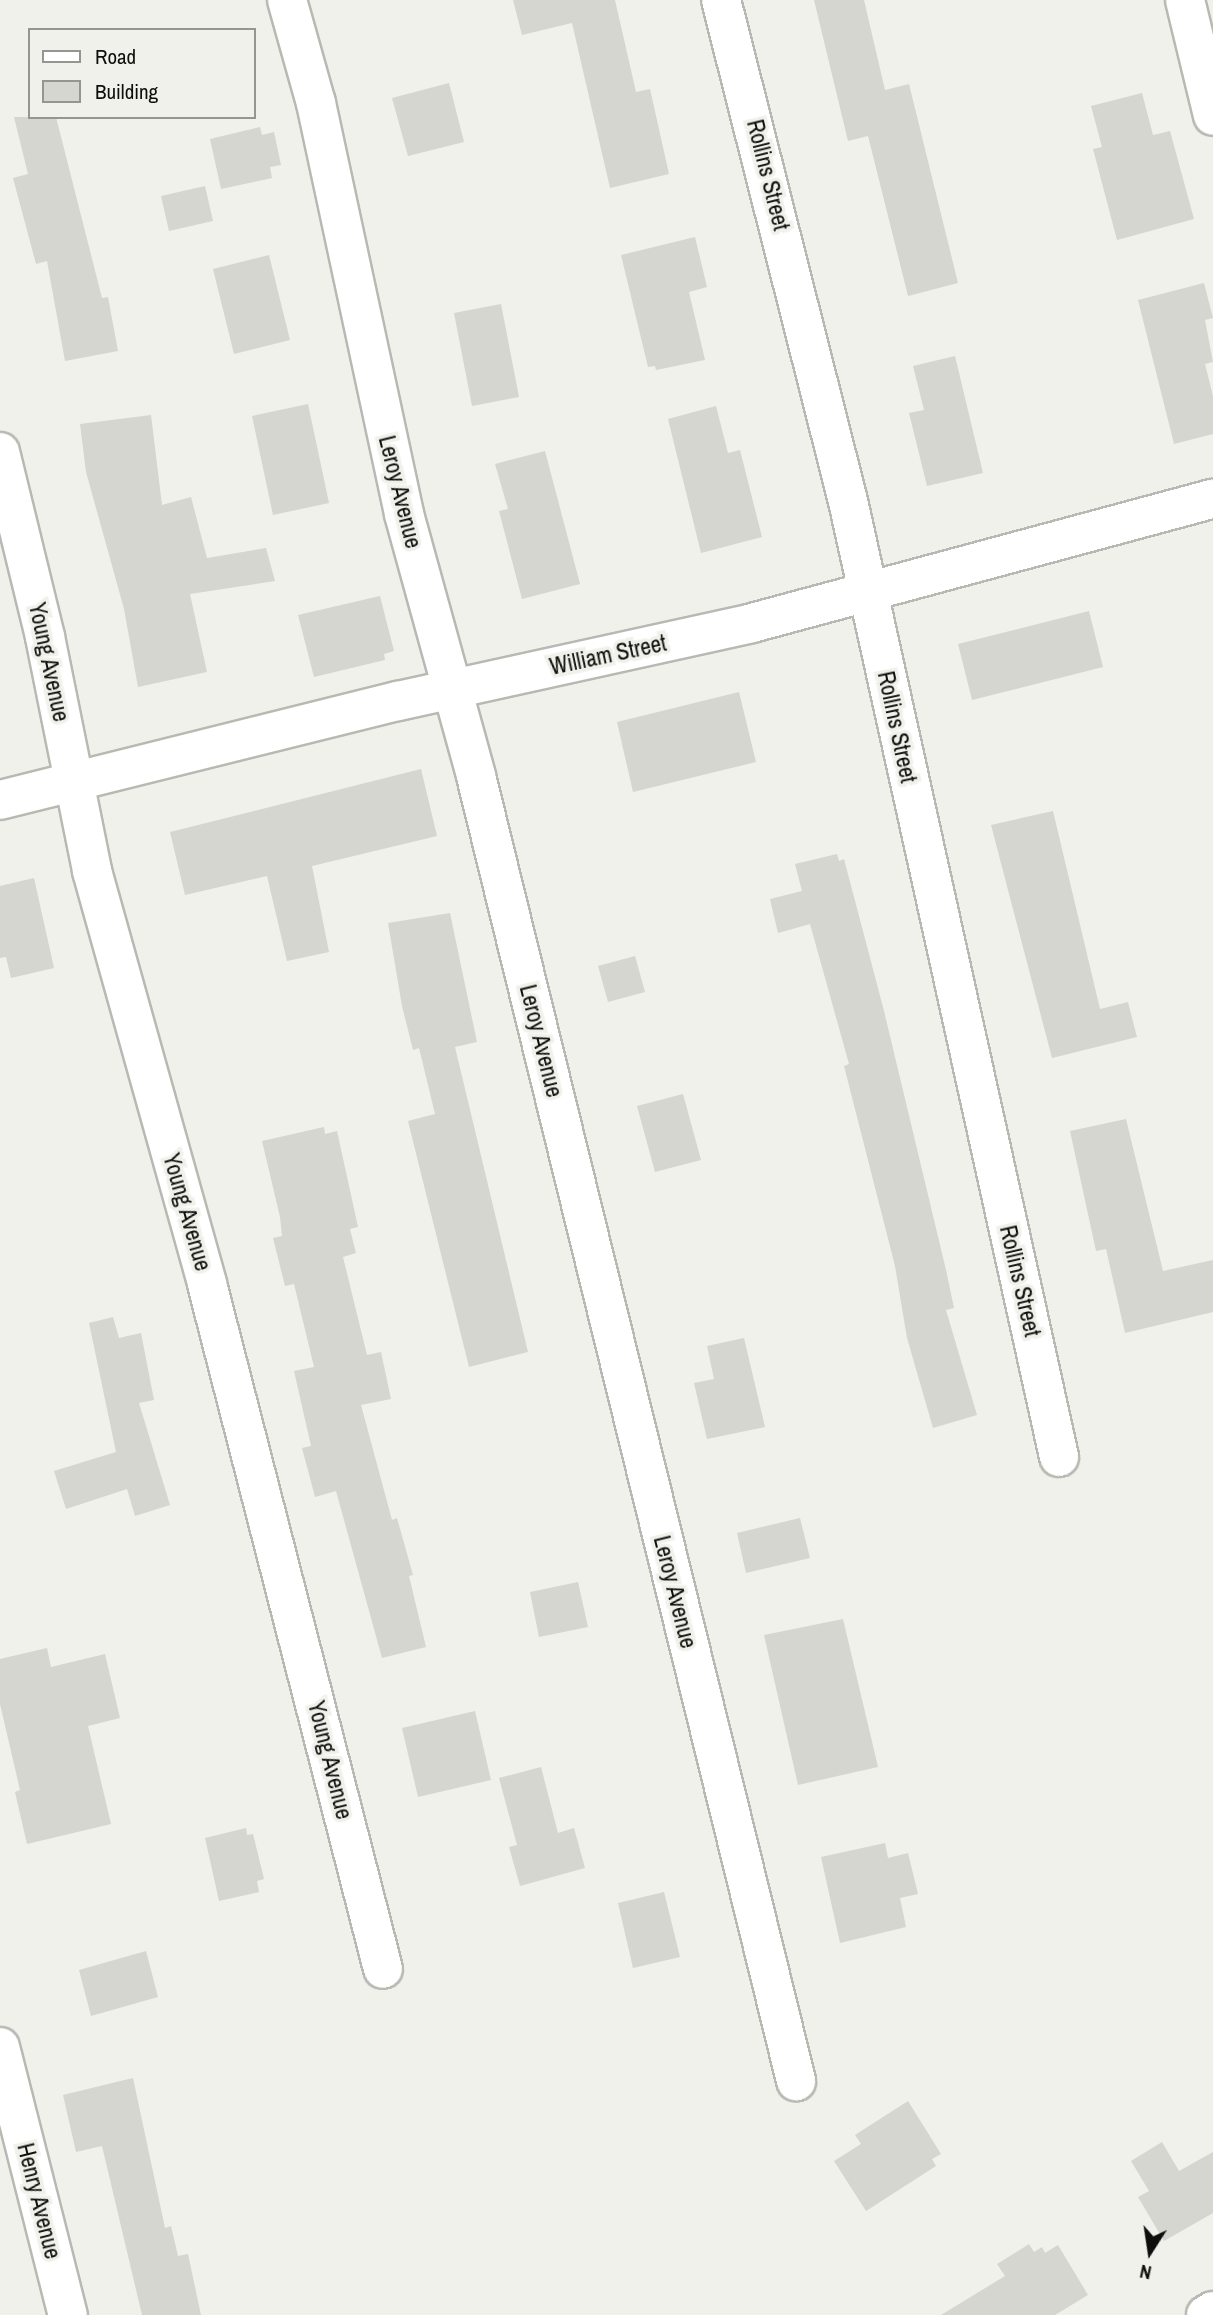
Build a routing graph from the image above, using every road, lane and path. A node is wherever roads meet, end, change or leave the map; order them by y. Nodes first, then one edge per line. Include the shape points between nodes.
1 (287, 0) edge
2 (721, 0) edge
3 (1185, 0) edge
4 (1213, 116) edge
5 (0, 452) edge
6 (1213, 499) edge
7 (867, 590) junction
8 (452, 689) junction
9 (74, 781) junction
10 (0, 800) edge
11 (1059, 1457) dead end
12 (383, 1969) dead end
13 (0, 2047) edge
14 (796, 2081) dead end
15 (1213, 2311) edge
16 (68, 2315) edge
17 (1206, 2315) edge

1 - 8 street, Leroy Avenue via 316,103 404,514
2 - 7 street, Rollins Street via 768,171
3 - 4 street
5 - 9 street, Young Avenue
6 - 7 street, William Street
7 - 8 street, William Street via 752,623
7 - 11 street, Rollins Street
8 - 9 street, William Street
8 - 14 street, Leroy Avenue
9 - 10 street, William Street
9 - 12 street, Young Avenue via 92,871 214,1310
13 - 16 street, Henry Avenue
15 - 17 street

